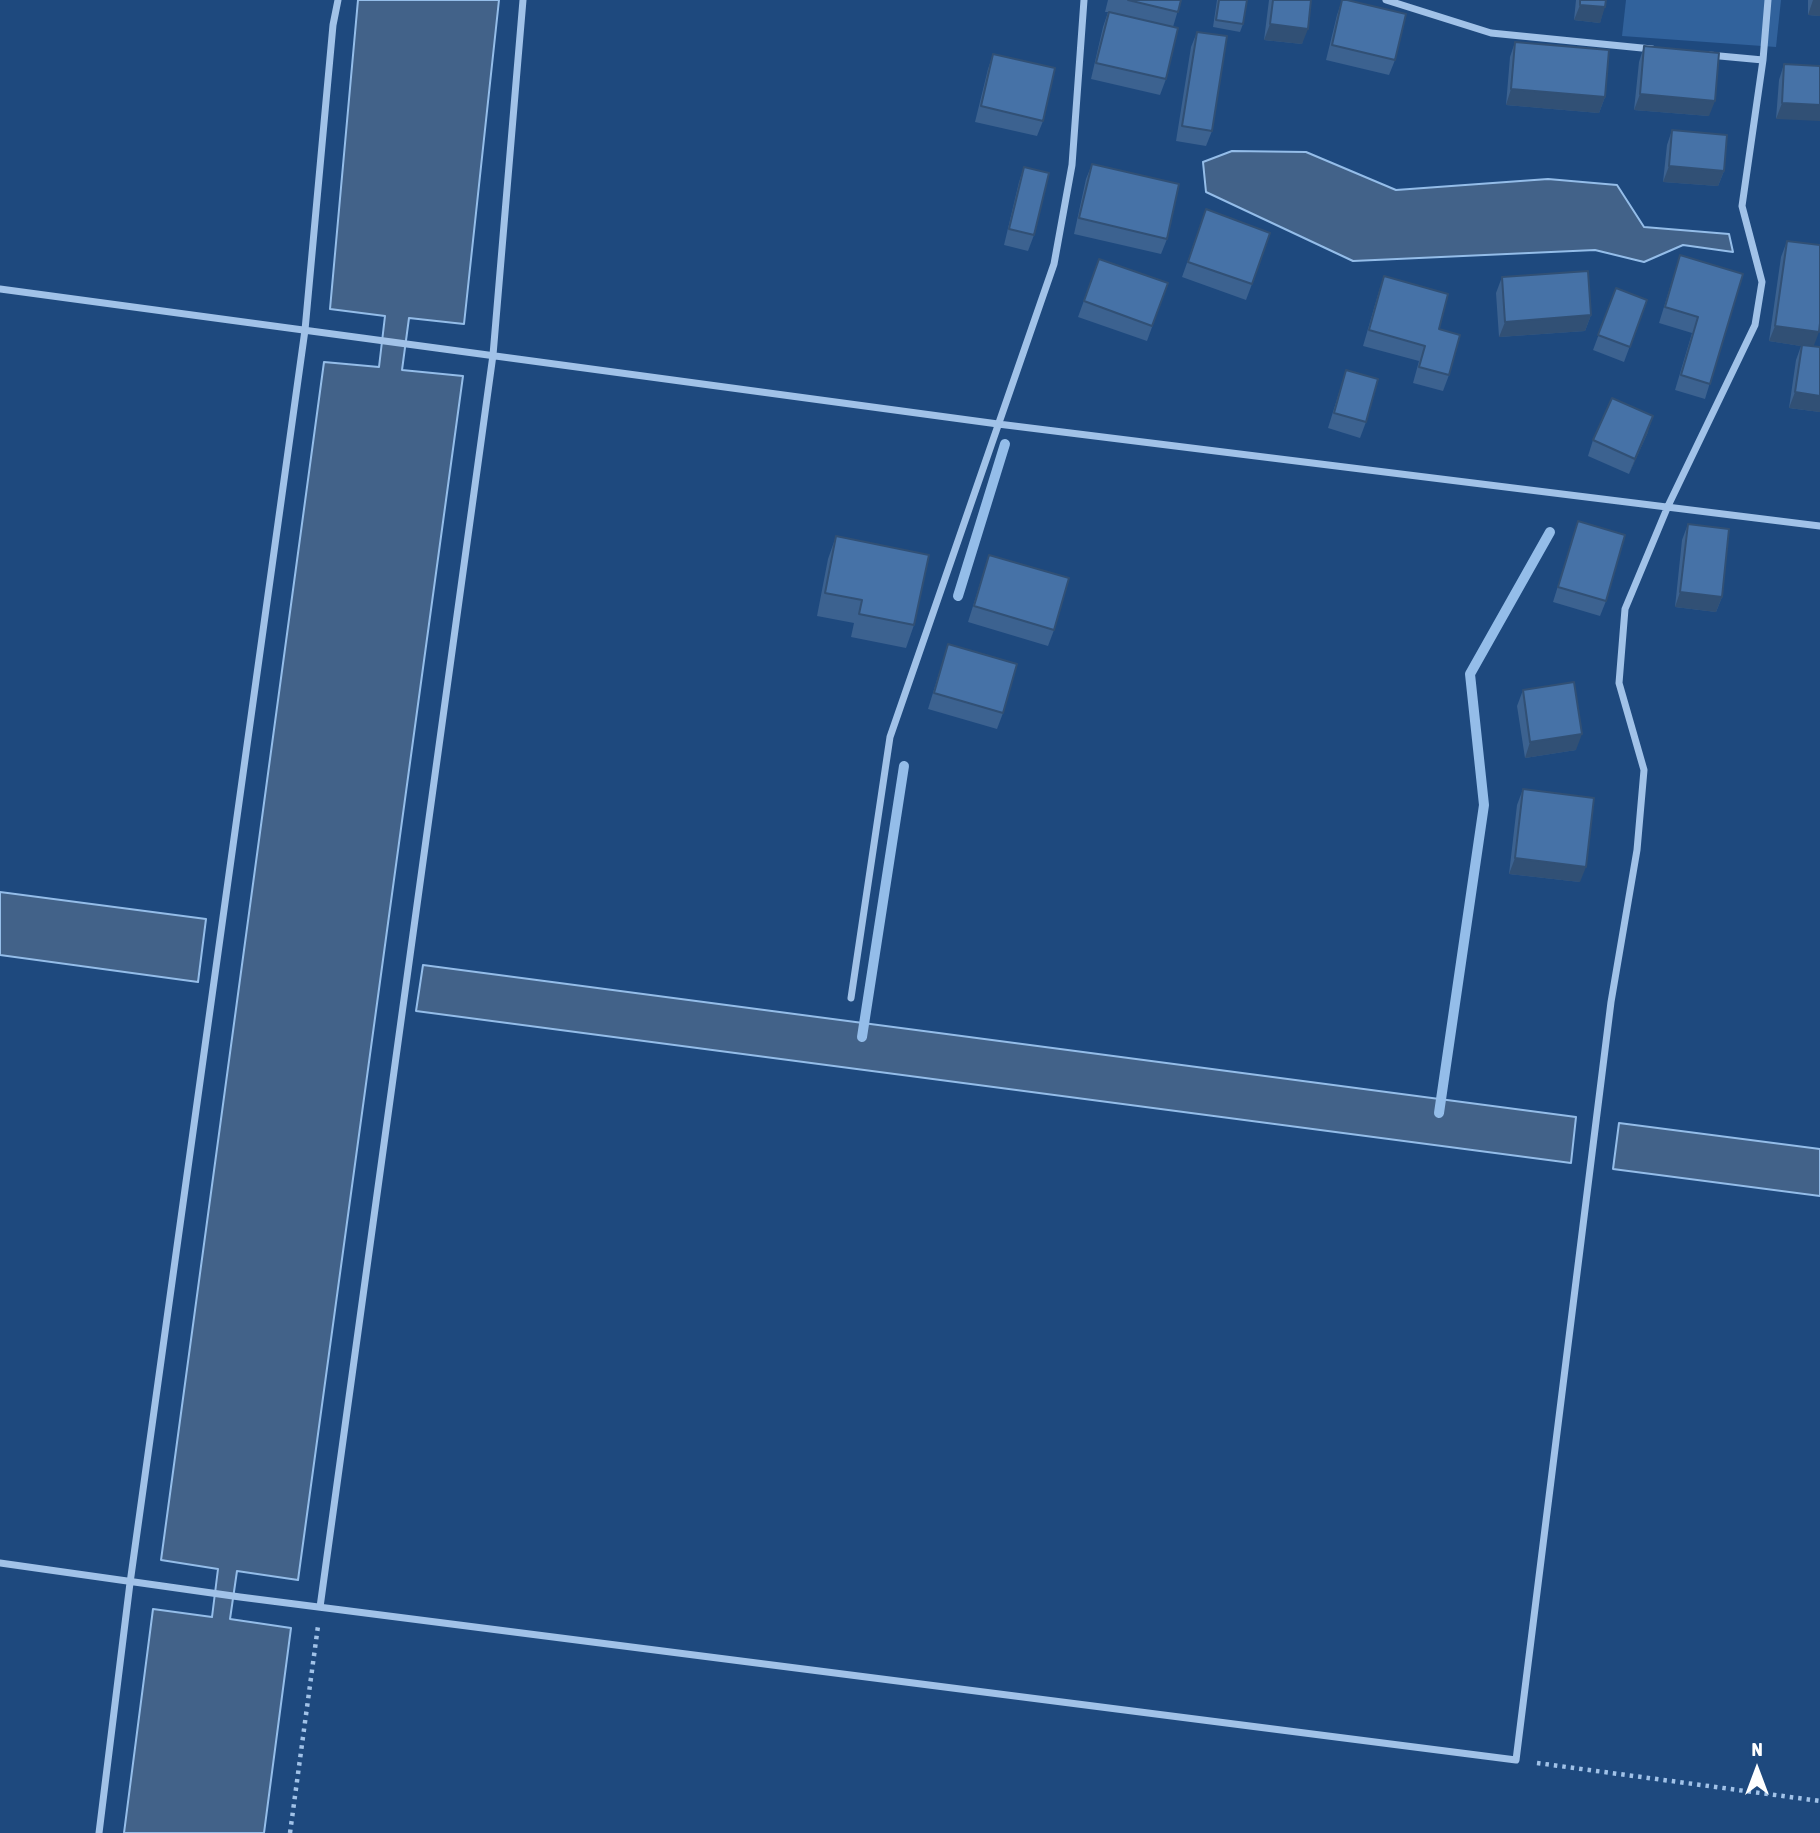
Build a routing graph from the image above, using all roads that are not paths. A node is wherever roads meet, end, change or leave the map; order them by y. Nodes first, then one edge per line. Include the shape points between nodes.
1 (338, 0) edge
2 (523, 0) edge
3 (1084, 0) edge
4 (1386, 0) edge
5 (1768, 0) edge
6 (1668, 51) edge
7 (1695, 53) edge
8 (1763, 60) junction
9 (0, 289) edge
10 (305, 330) junction
11 (493, 355) junction
12 (998, 424) junction
13 (1668, 506) junction
14 (1820, 526) edge
15 (851, 998) dead end
16 (0, 1563) edge
17 (130, 1583) junction
18 (320, 1607) junction
19 (99, 1833) edge

1 - 10 street
2 - 11 street
3 - 12 street via 1072,165 1054,264
4 - 6 street via 1492,33
5 - 8 street
7 - 8 street
8 - 13 street via 1742,206 1762,282 1755,325
9 - 10 street
10 - 11 street
10 - 17 street
11 - 12 street
11 - 18 street
12 - 13 street
12 - 15 street via 890,737
13 - 14 street
13 - 18 street via 1625,608 1619,683 1644,770 1637,850 1611,1002 1516,1760
16 - 17 street
17 - 18 street
17 - 19 street

